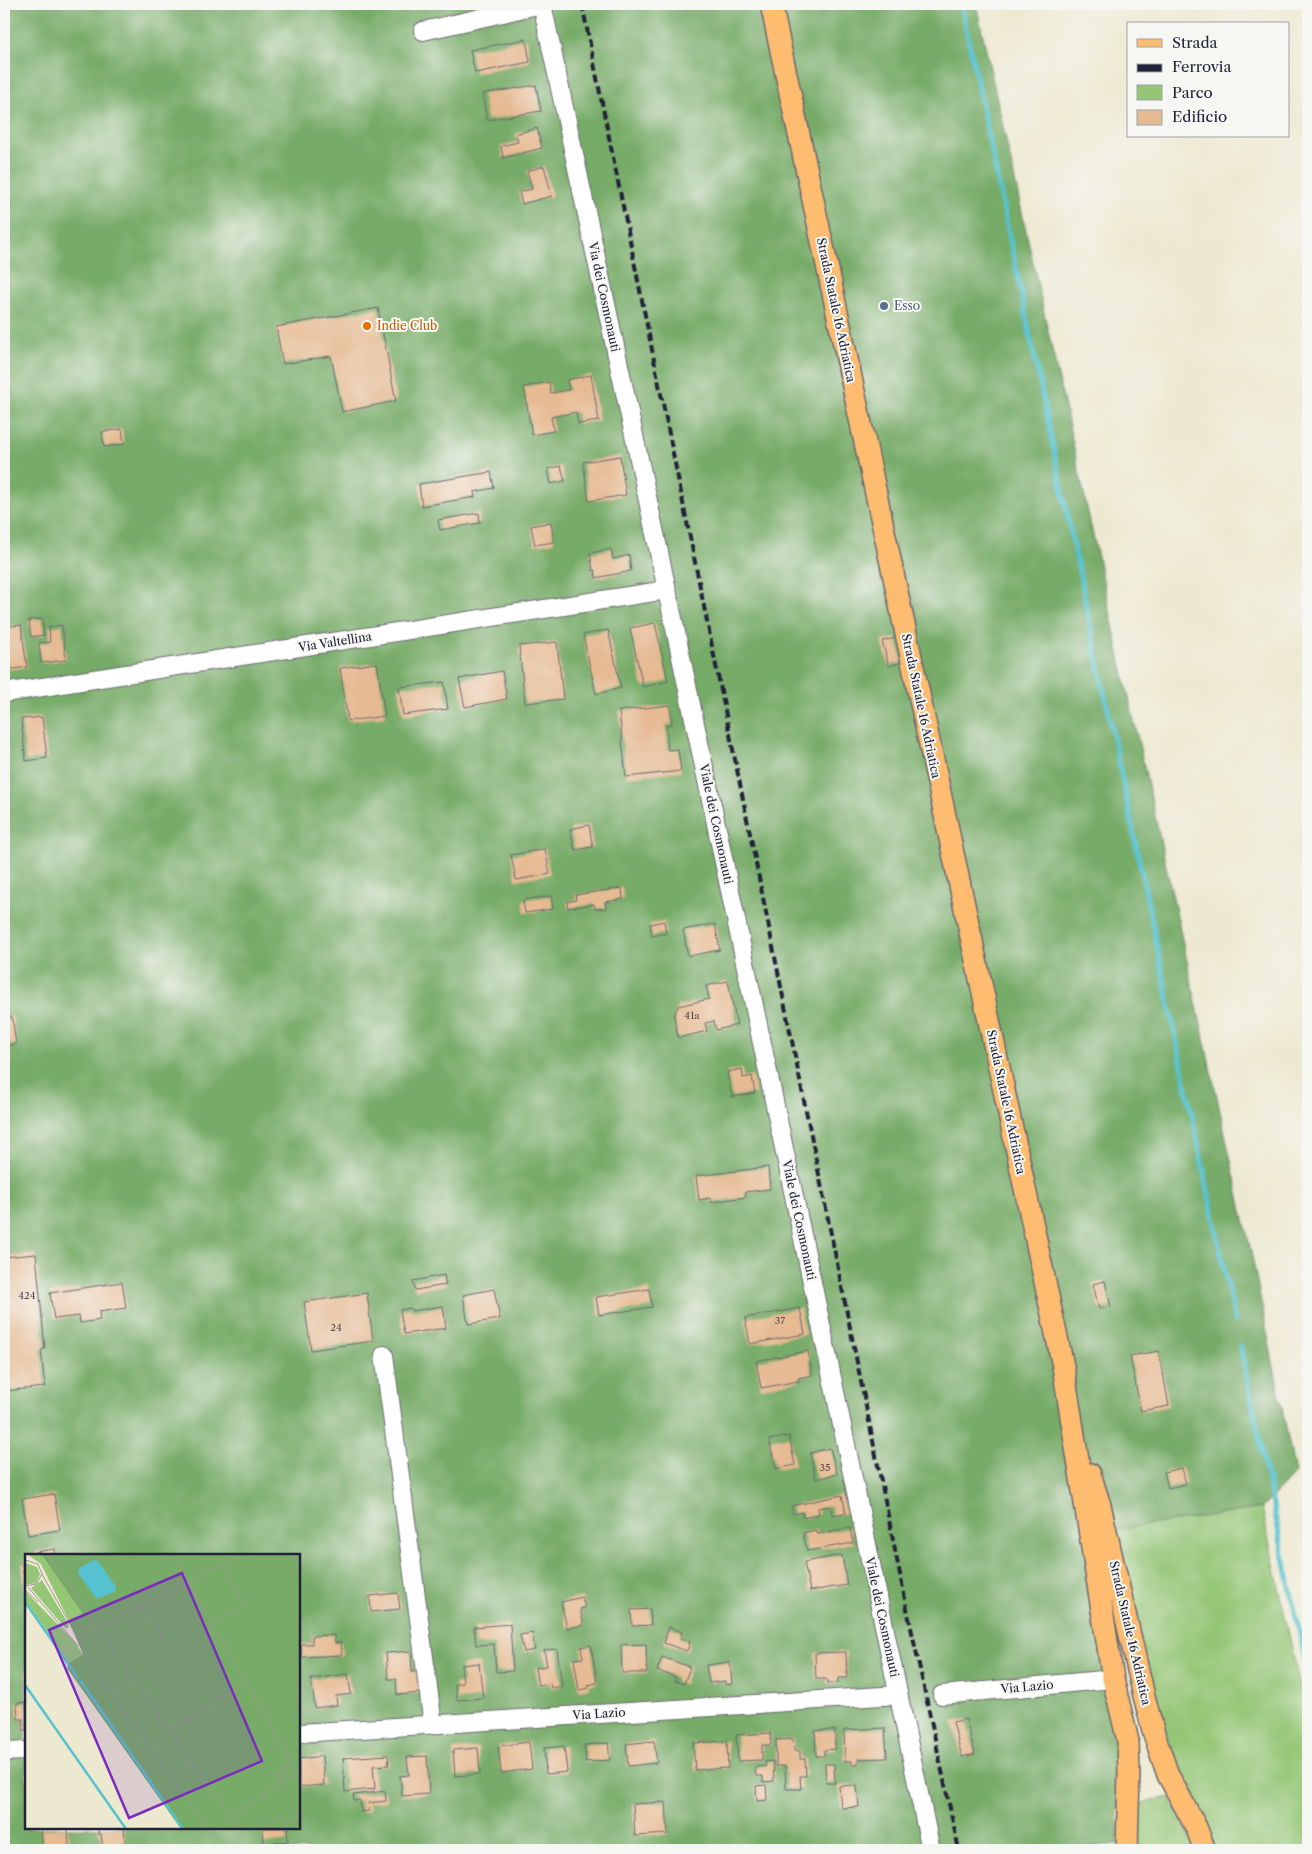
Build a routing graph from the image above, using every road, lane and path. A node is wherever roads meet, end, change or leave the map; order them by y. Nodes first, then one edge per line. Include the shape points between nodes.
1 (542, 4) edge
2 (771, 4) edge
3 (423, 31) dead end
4 (667, 590) junction
5 (4, 693) edge
6 (384, 1355) dead end
7 (1070, 1409) junction
8 (1113, 1679) junction
9 (898, 1695) junction
10 (942, 1695) dead end
11 (433, 1725) junction
12 (300, 1733) edge
13 (25, 1751) edge
14 (4, 1752) edge
15 (931, 1850) edge
16 (1127, 1850) edge
17 (1205, 1850) edge

1 - 3 street
1 - 4 street, Via dei Cosmonauti
2 - 7 main road, Strada Statale 16 Adriatica
4 - 5 street, Via Valtellina
4 - 9 street, Viale dei Cosmonauti
6 - 11 street
7 - 8 main road, Strada Statale 16 Adriatica
7 - 17 main road, Strada Statale 16 Adriatica via 1100,1505 1154,1734 1168,1775
8 - 10 street, Via Lazio
8 - 16 main road, Strada Statale 16 Adriatica via 1128,1741
9 - 11 street, Via Lazio
9 - 15 street, Viale dei Cosmonauti
11 - 12 street, Via Lazio
13 - 14 street

